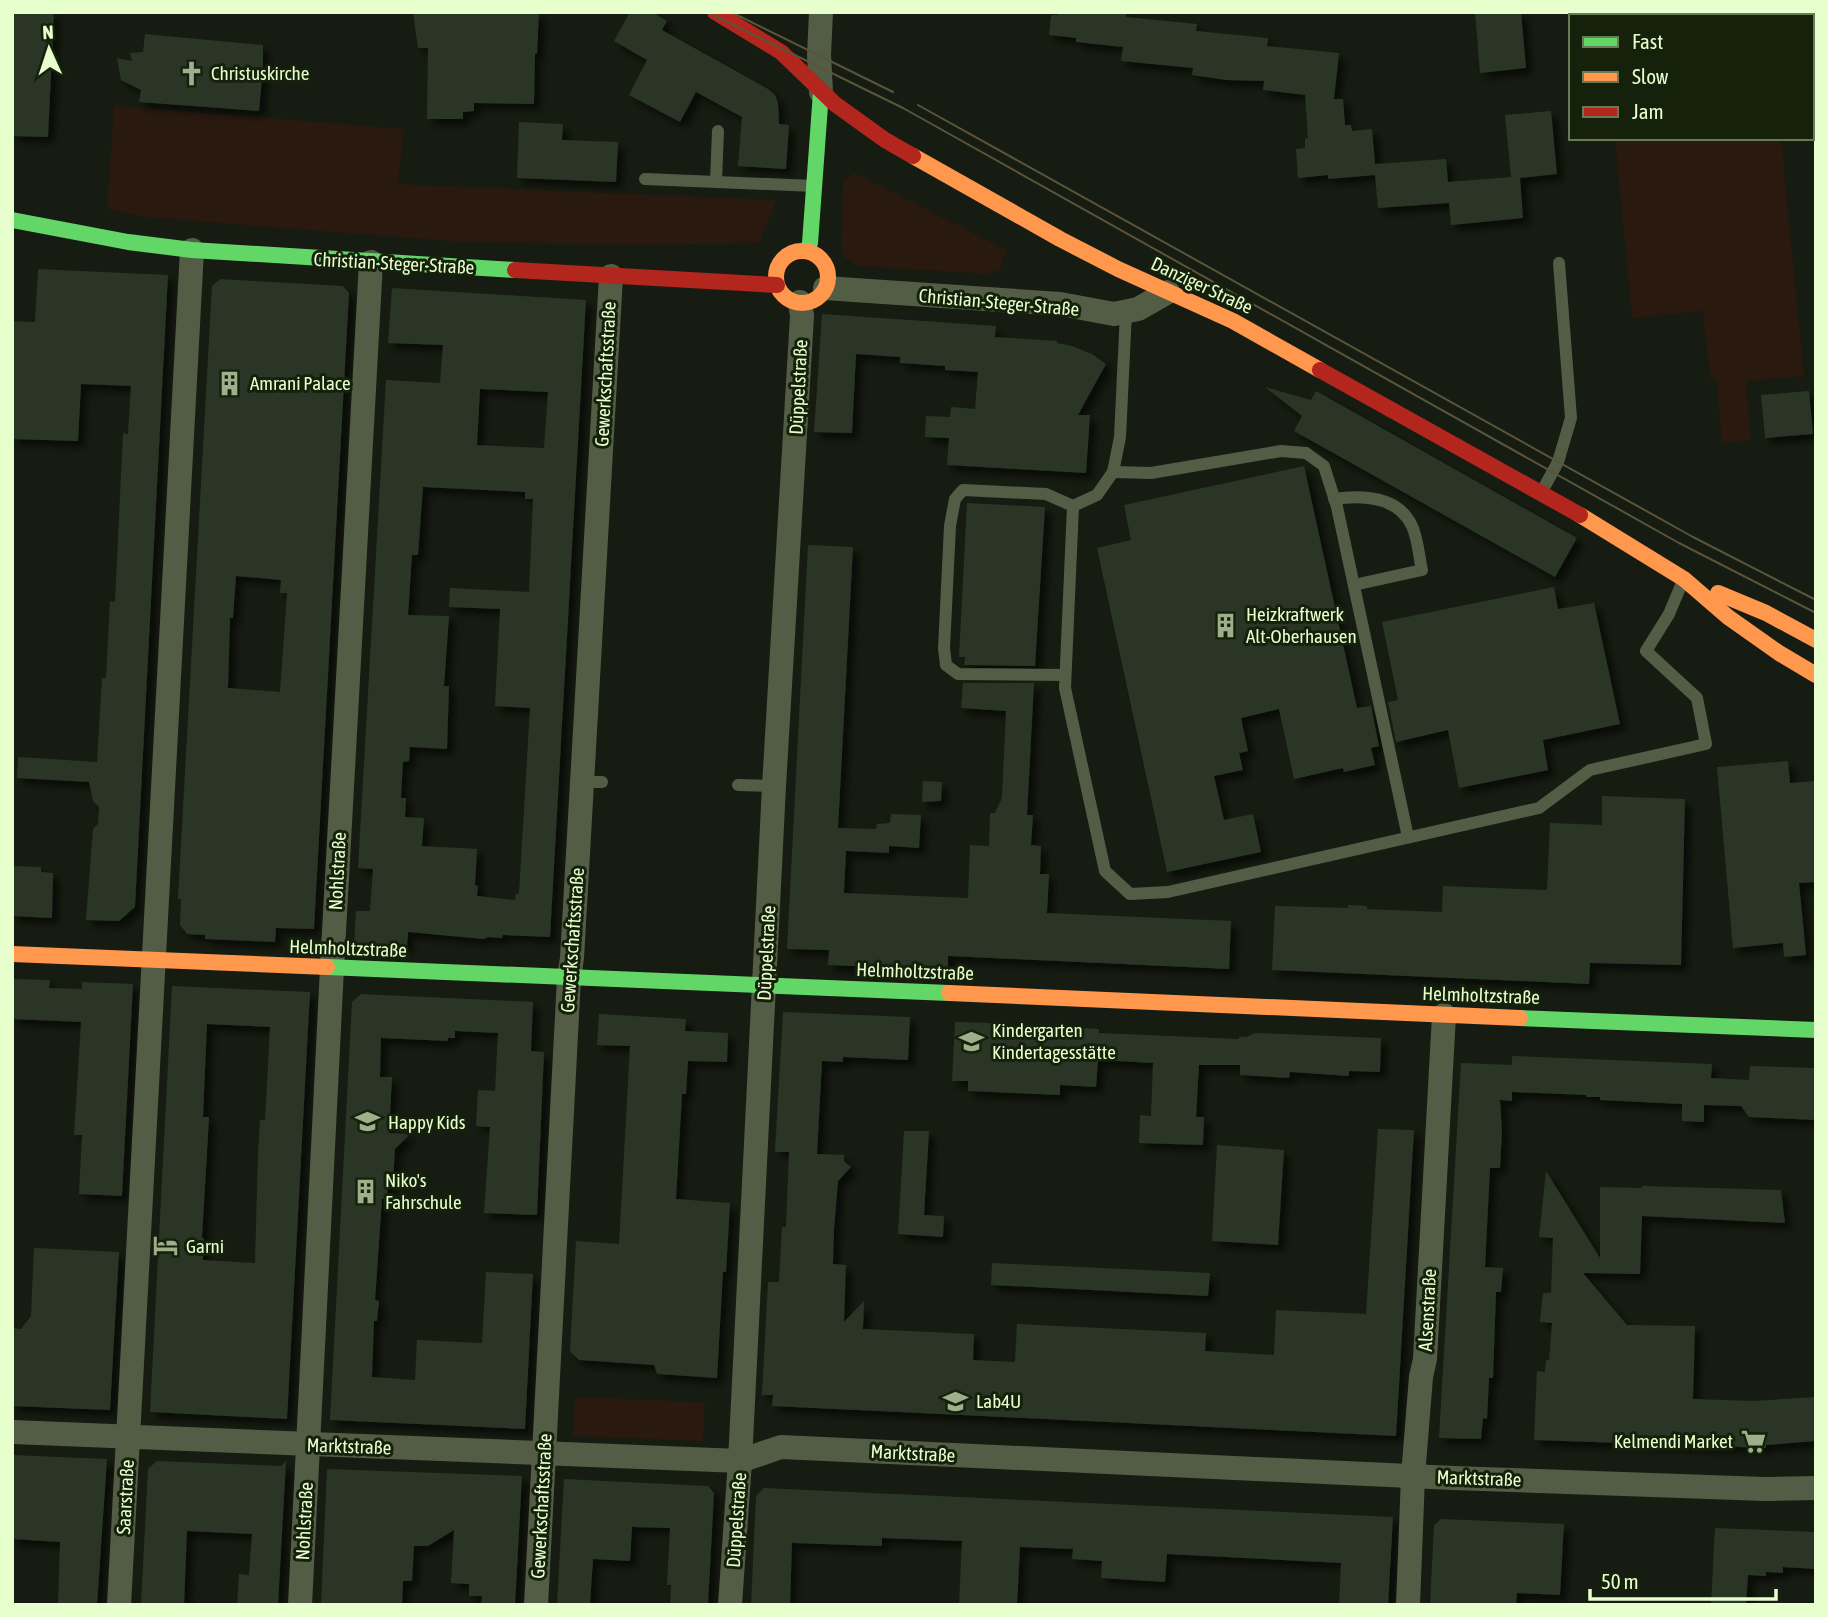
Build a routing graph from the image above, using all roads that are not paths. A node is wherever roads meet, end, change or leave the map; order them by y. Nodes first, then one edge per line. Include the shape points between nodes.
1 (715, 12) edge
2 (821, 12) edge
3 (821, 92) junction
4 (718, 131) dead end
5 (645, 178) dead end
6 (716, 181) junction
7 (814, 186) junction
8 (12, 220) edge
9 (192, 250) junction
10 (807, 251) junction
11 (371, 262) junction
12 (1559, 263) dead end
13 (611, 276) junction
14 (778, 285) junction
15 (825, 288) junction
16 (800, 302) junction
17 (1147, 302) junction
18 (1113, 472) junction
19 (1541, 493) junction
20 (1334, 499) junction
21 (1073, 506) junction
22 (1684, 579) junction
23 (1354, 585) junction
24 (1800, 612) dead end
25 (1766, 613) junction
26 (1816, 640) edge
27 (1065, 675) junction
28 (1816, 675) edge
29 (738, 785) dead end
30 (774, 786) junction
31 (1408, 837) junction
32 (12, 954) edge
33 (153, 961) junction
34 (332, 968) junction
35 (569, 978) junction
36 (764, 986) junction
37 (1444, 1015) junction
38 (1816, 1030) edge
39 (12, 1432) edge
40 (128, 1436) junction
41 (308, 1445) junction
42 (544, 1454) junction
43 (740, 1461) junction
44 (1413, 1476) junction
45 (1816, 1488) edge
46 (119, 1605) edge
47 (300, 1605) edge
48 (536, 1605) edge
49 (730, 1605) edge
50 (1408, 1605) edge

1 - 3 main road, Danziger Straße via 781,52
2 - 3 street
3 - 7 main road
3 - 17 main road, Danziger Straße via 885,140 1060,239
4 - 6 lane
5 - 6 lane
6 - 7 lane
7 - 10 main road
8 - 9 main road, Christian-Steger-Straße
9 - 11 main road, Christian-Steger-Straße
9 - 33 street, Saarstraße
10 - 14 main road via 783,260 777,272
10 - 15 main road via 825,265
11 - 13 main road, Christian-Steger-Straße
11 - 34 street, Nohlstraße
12 - 19 lane via 1570,418 1558,461
13 - 14 main road, Christian-Steger-Straße
13 - 35 street, Gewerkschaftsstraße via 592,782
14 - 16 main road via 786,297
15 - 16 main road via 815,299
15 - 17 street, Christian-Steger-Straße via 1060,304 1103,314
16 - 30 street, Düppelstraße
17 - 18 lane
17 - 19 main road, Danziger Straße via 1233,321
18 - 20 lane via 1151,473 1281,451 1306,453 1324,466
18 - 21 lane via 1097,495
19 - 22 main road, Danziger Straße
20 - 23 lane
20 - 23 lane via 1359,496 1381,500 1400,509 1413,527 1422,570
21 - 27 lane
21 - 27 lane via 1046,494 963,490 955,499 950,526 944,648 946,665 958,674
22 - 25 main road, Danziger Straße
22 - 28 main road, Danziger Straße via 1727,617
22 - 31 lane via 1646,651 1697,698 1706,744 1590,771 1539,808
23 - 31 lane
24 - 25 main road
25 - 26 main road, Danziger Straße
27 - 31 lane via 1105,871 1130,894 1168,892
29 - 30 lane
30 - 36 street, Düppelstraße
32 - 33 main road, Helmholtzstraße
33 - 34 main road, Helmholtzstraße
33 - 40 street, Saarstraße
34 - 35 main road, Helmholtzstraße
34 - 41 street, Nohlstraße
35 - 36 main road, Helmholtzstraße
35 - 42 street, Gewerkschaftsstraße
36 - 37 main road, Helmholtzstraße
36 - 43 street, Düppelstraße
37 - 38 main road, Helmholtzstraße
37 - 44 street, Alsenstraße
39 - 40 street, Marktstraße
40 - 41 street, Marktstraße
40 - 46 street, Saarstraße
41 - 42 street, Marktstraße
41 - 47 street, Nohlstraße
42 - 43 street, Marktstraße
42 - 48 street, Gewerkschaftsstraße
43 - 44 street, Marktstraße via 781,1447
43 - 49 street, Düppelstraße
44 - 45 street, Marktstraße
44 - 50 street, Alsenstraße

